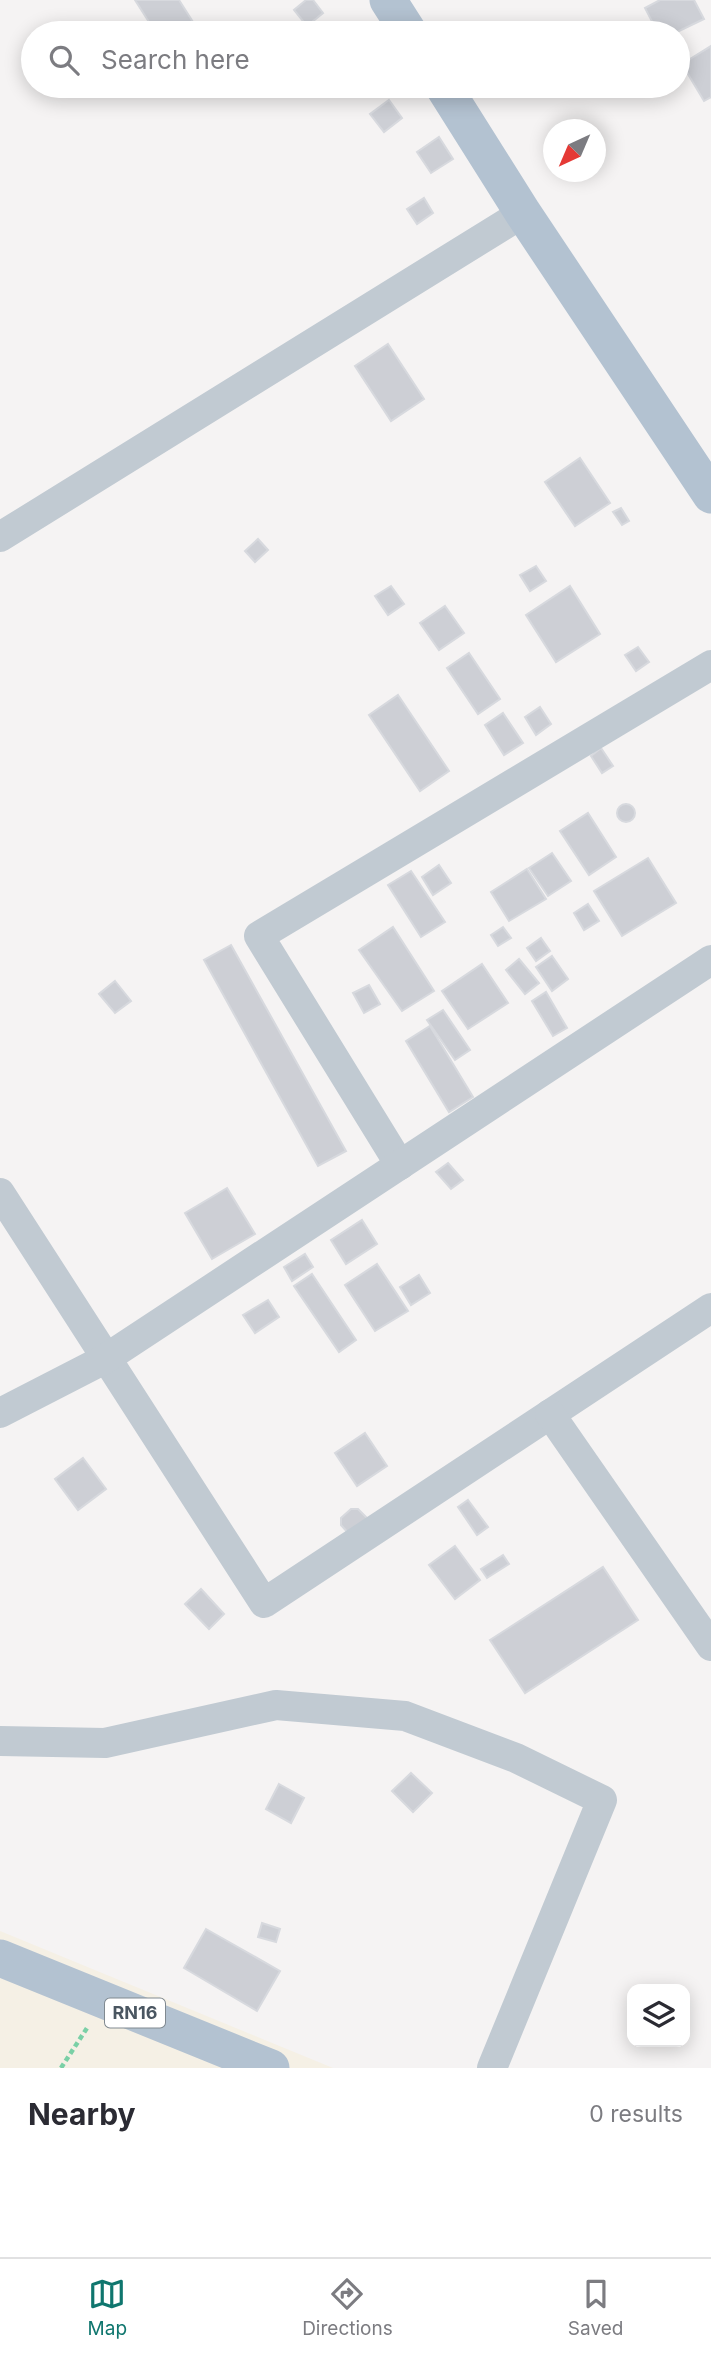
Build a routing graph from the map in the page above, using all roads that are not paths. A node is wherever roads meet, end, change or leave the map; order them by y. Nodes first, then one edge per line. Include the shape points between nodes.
1 (388, 0) edge
2 (401, 21) edge
3 (451, 98) edge
4 (523, 213) junction
5 (711, 495) edge
6 (0, 537) edge
7 (711, 666) edge
8 (711, 960) edge
9 (400, 1165) junction
10 (0, 1193) edge
11 (711, 1308) edge
12 (105, 1359) junction
13 (0, 1413) edge
14 (550, 1414) junction
15 (711, 1646) edge
16 (0, 1741) edge
17 (0, 1958) edge
18 (271, 2068) edge
19 (492, 2068) edge

1 - 2 main road
3 - 4 main road
4 - 5 main road
4 - 6 street
7 - 9 street via 260,936
8 - 9 street
9 - 12 street
10 - 12 street
11 - 14 street
12 - 13 street
12 - 14 street via 264,1603
14 - 15 street
16 - 19 street via 105,1743 276,1705 405,1716 516,1758 602,1800
17 - 18 main road, RN16

